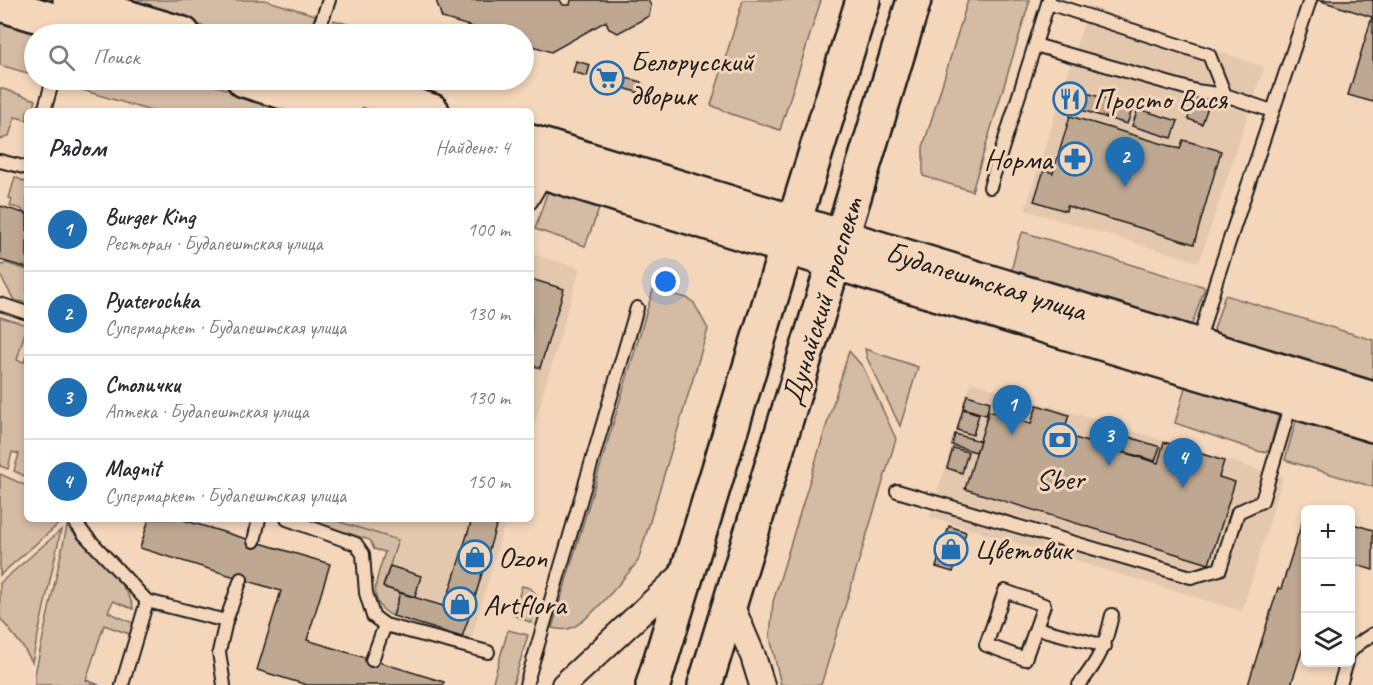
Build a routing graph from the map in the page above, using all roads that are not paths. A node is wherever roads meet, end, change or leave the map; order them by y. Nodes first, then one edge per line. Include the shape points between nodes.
1 (328, 0) edge
2 (863, 0) edge
3 (914, 0) edge
4 (1310, 0) edge
5 (1048, 1) edge
6 (0, 4) edge
7 (77, 20) edge
8 (107, 24) edge
9 (320, 24) edge
10 (1035, 45) junction
11 (50, 90) edge
12 (293, 90) edge
13 (318, 95) edge
14 (1225, 95) junction
15 (45, 108) edge
16 (411, 108) edge
17 (1272, 111) junction
18 (541, 158) edge
19 (0, 161) edge
20 (24, 167) edge
21 (990, 187) dead end
22 (534, 189) edge
23 (791, 235) junction
24 (838, 250) junction
25 (0, 304) edge
26 (637, 308) dead end
27 (24, 312) edge
28 (1198, 345) junction
29 (1296, 388) junction
30 (1373, 399) edge
31 (1373, 425) edge
32 (897, 491) dead end
33 (74, 522) edge
34 (258, 522) edge
35 (295, 522) edge
36 (254, 541) dead end
37 (687, 570) junction
38 (241, 579) dead end
39 (147, 601) junction
40 (730, 602) junction
41 (1112, 615) dead end
42 (226, 621) junction
43 (385, 625) junction
44 (1036, 628) junction
45 (1373, 634) edge
46 (1105, 646) junction
47 (1355, 647) edge
48 (488, 652) dead end
49 (372, 660) dead end
50 (1346, 667) edge
51 (122, 685) edge
52 (224, 685) edge
53 (526, 685) edge
54 (564, 685) edge
55 (653, 685) edge
56 (705, 685) edge
57 (762, 685) edge
58 (1079, 685) edge
59 (1340, 685) edge

1 - 9 lane
2 - 23 street, Дунайский проспект
3 - 24 street, Дунайский проспект
4 - 17 lane
5 - 10 lane
5 - 14 lane via 1209,56
6 - 7 street
7 - 8 street
10 - 14 lane via 1196,91
10 - 21 lane
11 - 15 lane
12 - 13 street
13 - 16 street
14 - 17 lane
17 - 28 lane
18 - 22 lane
18 - 23 street, Будапештская улица
19 - 20 lane
23 - 24 street, Будапештская улица
23 - 37 street, Дунайский проспект
24 - 28 street, Будапештская улица
24 - 29 street, Будапештская улица
24 - 40 street, Дунайский проспект
25 - 27 lane
26 - 53 lane
28 - 29 street, Будапештская улица
29 - 30 street, Будапештская улица
29 - 31 street, Будапештская улица
29 - 32 lane via 1262,501 1238,512 1220,568 1191,577
33 - 39 lane
34 - 36 lane
35 - 43 lane via 356,544 363,555 366,593 373,616
37 - 54 street
37 - 55 street, Дунайский проспект
38 - 42 lane
39 - 42 lane
39 - 51 lane
40 - 56 street, Дунайский проспект
40 - 57 street
41 - 46 lane
42 - 52 lane via 219,652
43 - 48 lane
43 - 49 lane
44 - 44 lane via 1025,659 986,645 1005,591 1044,605
44 - 46 lane
45 - 47 lane
46 - 58 lane
50 - 59 lane

